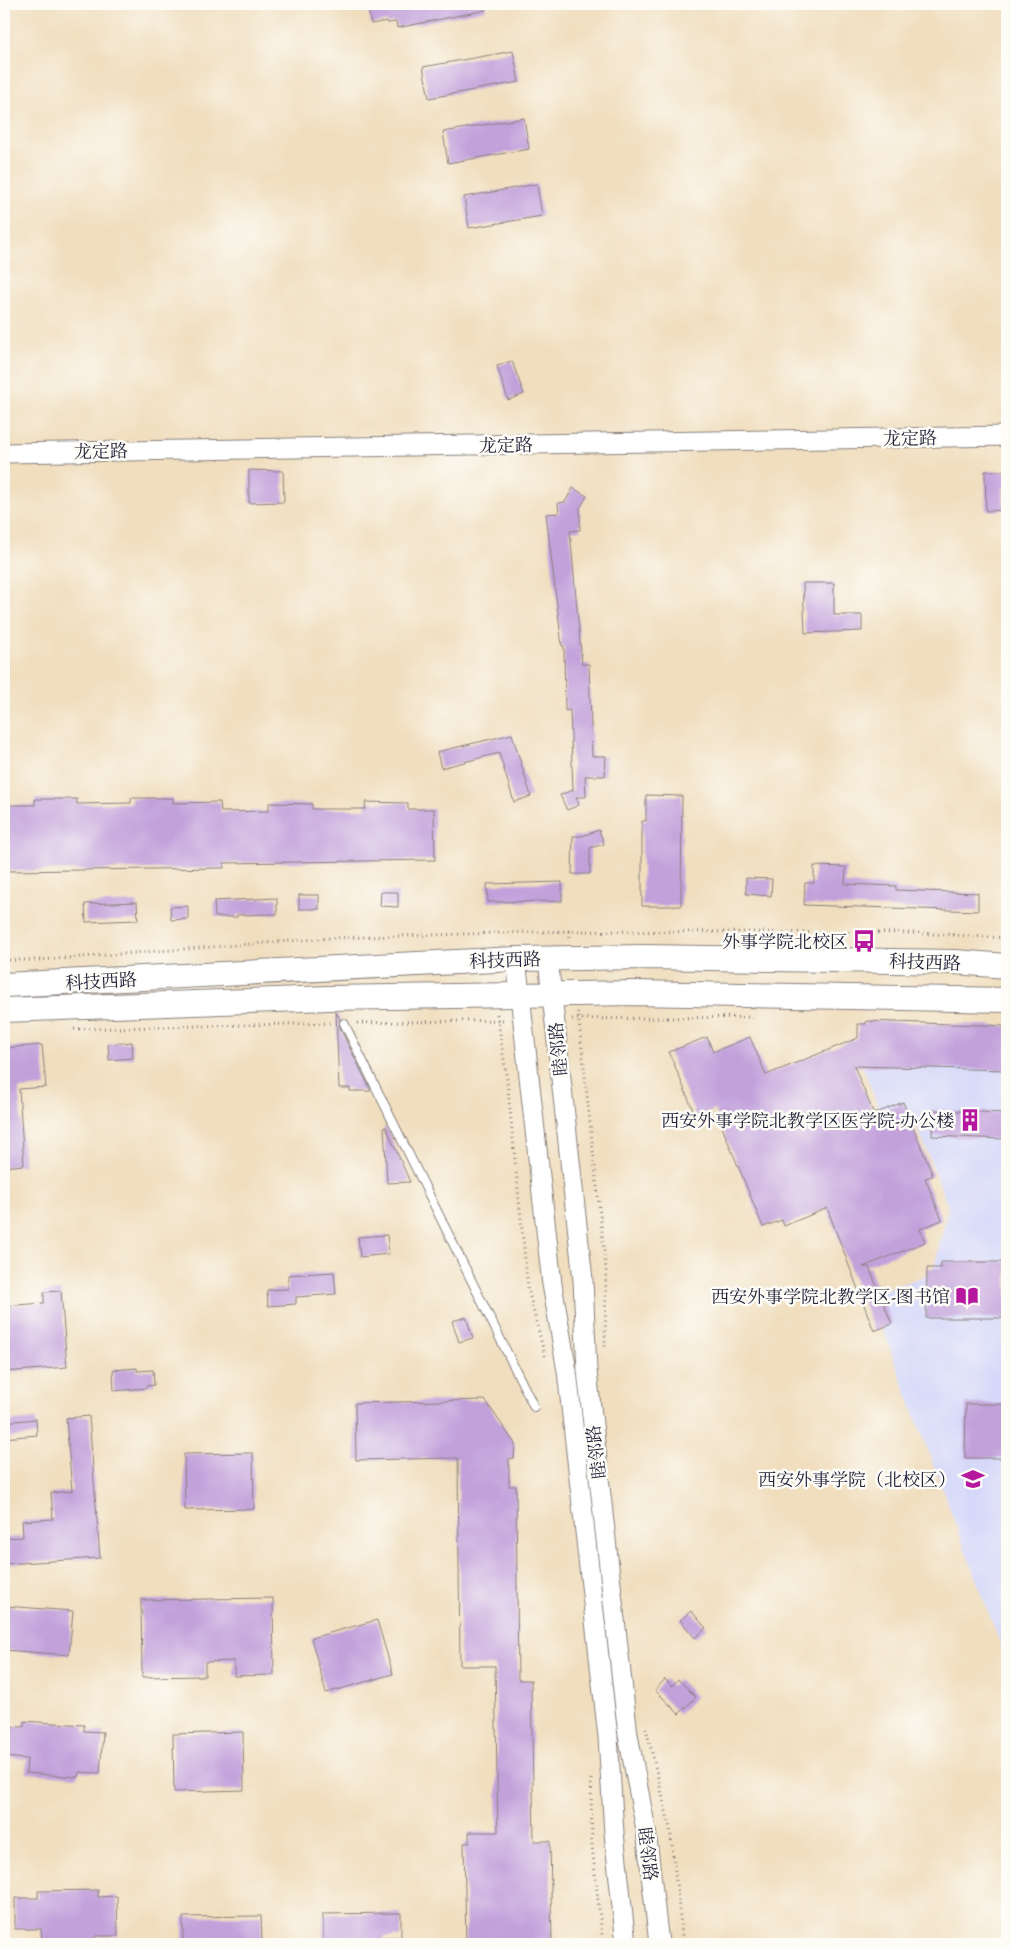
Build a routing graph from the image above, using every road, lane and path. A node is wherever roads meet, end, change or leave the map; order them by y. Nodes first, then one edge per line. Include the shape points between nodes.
1 (1007, 436) edge
2 (4, 453) edge
3 (569, 931) dead end
4 (485, 934) dead end
5 (572, 958) junction
6 (548, 959) junction
7 (489, 960) junction
8 (516, 960) junction
9 (1007, 966) edge
10 (4, 985) edge
11 (576, 994) junction
12 (520, 995) junction
13 (552, 995) junction
14 (494, 996) junction
15 (1007, 1000) edge
16 (4, 1010) edge
17 (344, 1023) dead end
18 (605, 1357) dead end
19 (546, 1361) dead end
20 (534, 1408) dead end
21 (646, 1726) dead end
22 (592, 1770) dead end
23 (603, 1944) edge
24 (626, 1944) edge
25 (658, 1944) edge
26 (683, 1944) edge

1 - 2 street, 龙定路
3 - 5 path
4 - 7 path
5 - 6 main road, 科技西路
5 - 9 main road, 科技西路 via 927,962
6 - 8 main road, 科技西路
6 - 13 street, 睦邻路
7 - 8 main road, 科技西路
7 - 10 main road, 科技西路
8 - 12 street, 睦邻路
11 - 13 main road, 科技西路
11 - 15 main road, 科技西路
11 - 18 path via 606,1270
12 - 13 main road, 科技西路
12 - 14 main road, 科技西路
12 - 24 street, 睦邻路 via 552,1284 572,1410 608,1737
13 - 25 street, 睦邻路 via 583,1280 587,1371 628,1736 646,1830
14 - 16 main road, 科技西路
14 - 19 path via 508,1080 528,1289
17 - 20 lane
21 - 26 path via 670,1828
22 - 23 path via 592,1846

